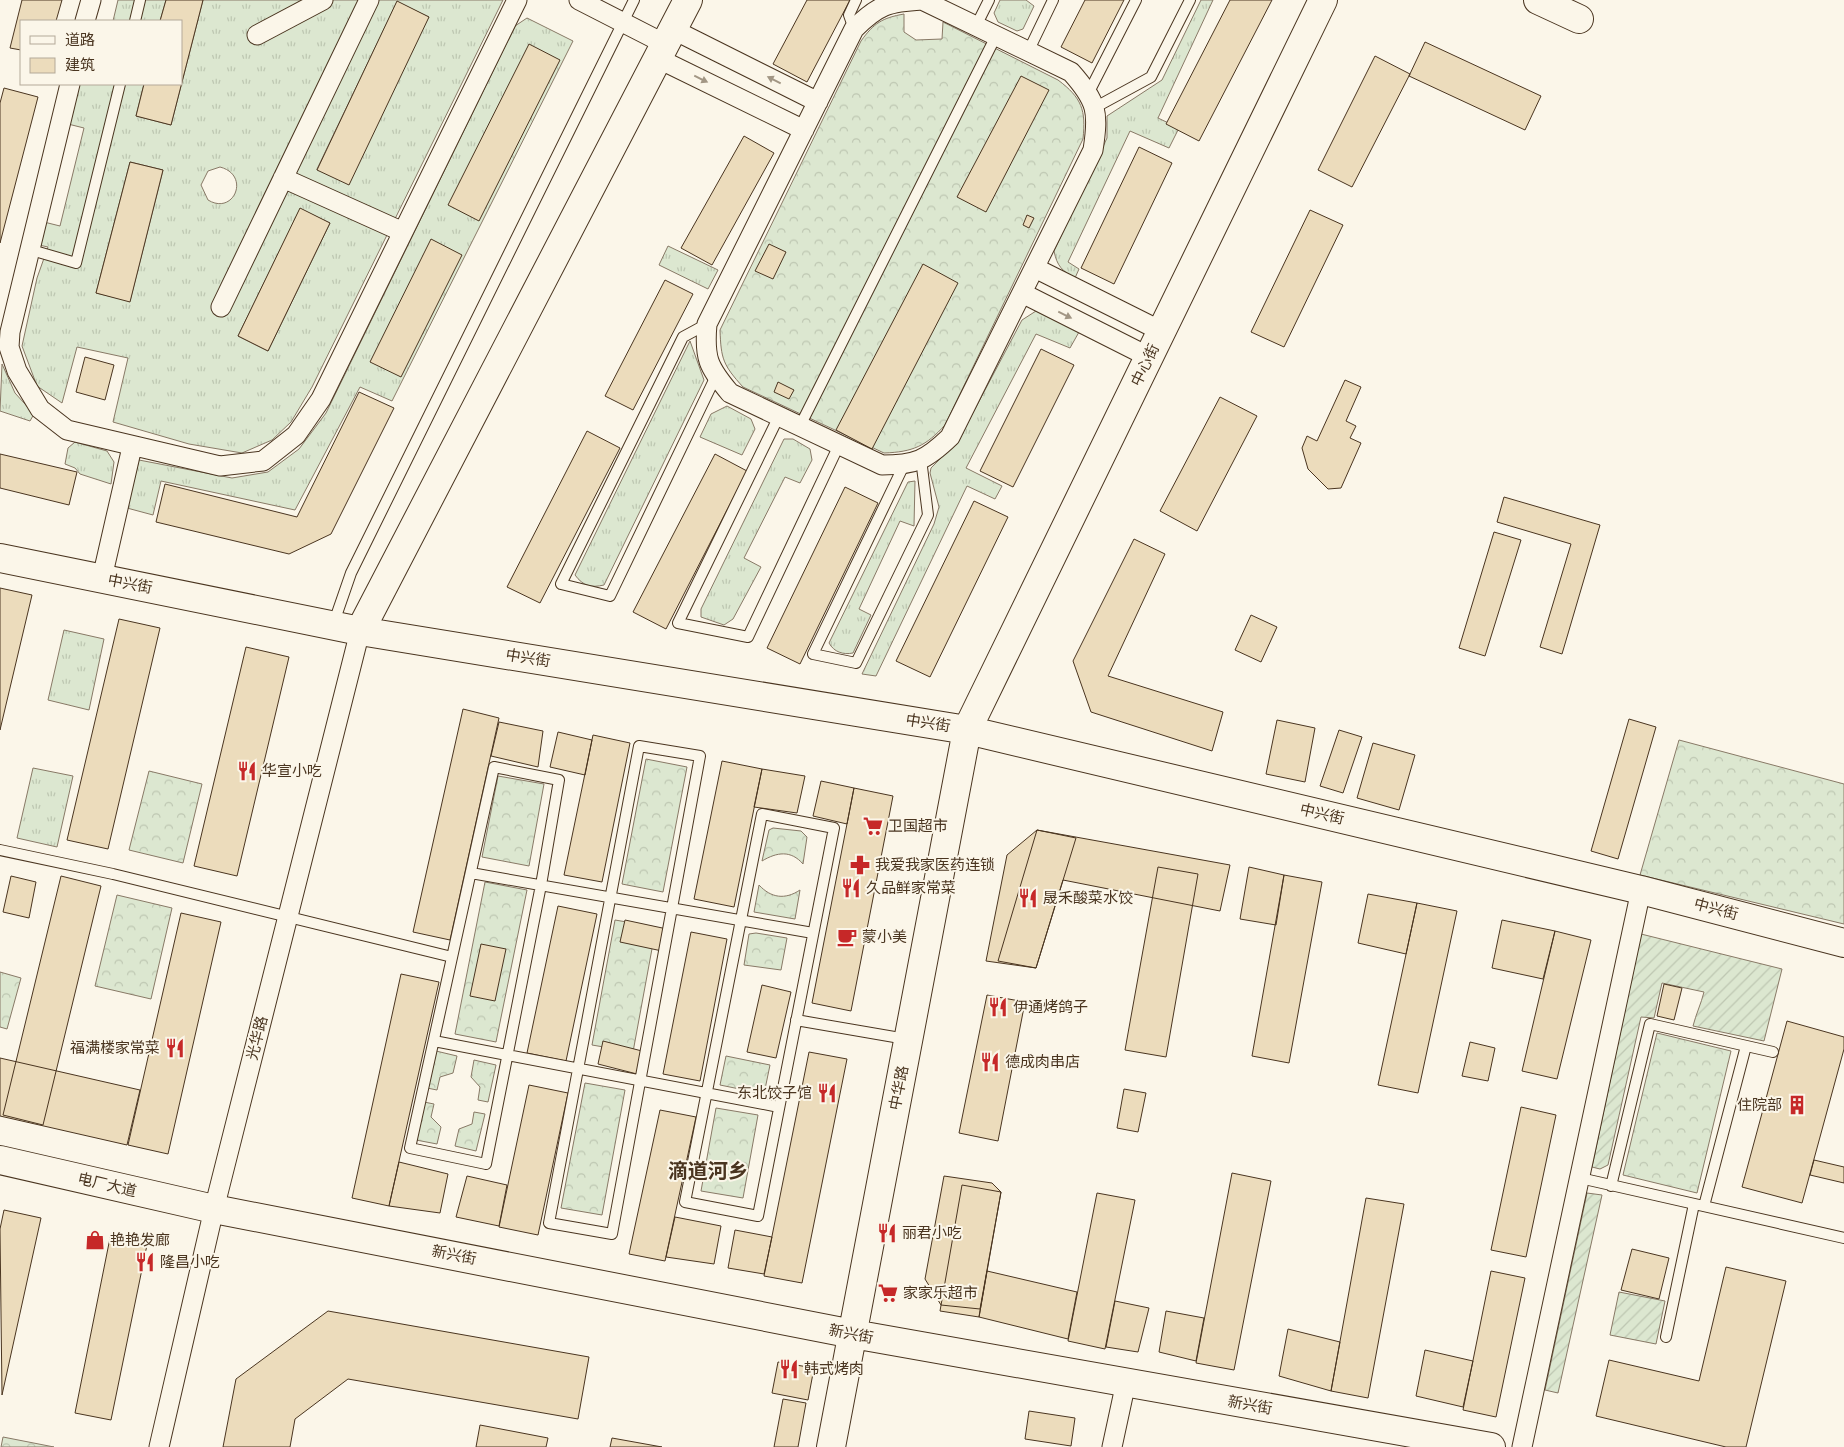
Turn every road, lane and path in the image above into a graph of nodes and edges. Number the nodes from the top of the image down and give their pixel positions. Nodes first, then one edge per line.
1 (90, 0) edge
2 (140, 0) edge
3 (369, 0) edge
4 (517, 0) edge
5 (579, 0) edge
6 (634, 0) edge
7 (688, 0) edge
8 (856, 0) edge
9 (989, 0) edge
10 (1053, 0) edge
11 (1136, 0) edge
12 (1190, 0) edge
13 (1323, 0) edge
14 (1538, 0) edge
15 (317, 1) edge
16 (905, 1) edge
17 (1579, 19) dead end
18 (85, 20) edge
19 (135, 20) edge
20 (623, 22) junction
21 (976, 26) junction
22 (854, 29) junction
23 (257, 36) dead end
24 (996, 36) junction
25 (665, 44) junction
26 (1028, 52) junction
27 (70, 85) edge
28 (120, 85) edge
29 (1092, 100) junction
30 (818, 102) junction
31 (804, 130) junction
32 (283, 178) junction
33 (403, 232) junction
34 (28, 249) junction
35 (1035, 268) junction
36 (1022, 293) junction
37 (221, 307) dead end
38 (707, 324) junction
39 (1161, 331) junction
40 (1149, 357) junction
41 (716, 376) junction
42 (778, 416) junction
43 (800, 426) junction
44 (839, 445) junction
45 (132, 447) junction
46 (912, 462) junction
47 (0, 558) edge
48 (102, 578) junction
49 (333, 625) junction
50 (360, 631) junction
51 (966, 730) junction
52 (0, 850) edge
53 (471, 873) junction
54 (541, 885) junction
55 (1641, 890) junction
56 (610, 897) junction
57 (672, 908) junction
58 (288, 917) junction
59 (741, 920) junction
60 (813, 933) junction
61 (1844, 944) edge
62 (452, 957) junction
63 (796, 1020) junction
64 (908, 1040) junction
65 (434, 1041) junction
66 (1746, 1046) junction
67 (1773, 1052) dead end
68 (508, 1055) junction
69 (578, 1069) junction
70 (640, 1080) junction
71 (707, 1093) junction
72 (779, 1107) junction
73 (0, 1160) edge
74 (1580, 1178) junction
75 (1612, 1186) junction
76 (1699, 1205) junction
77 (214, 1209) junction
78 (1844, 1238) edge
79 (853, 1334) junction
80 (1666, 1337) dead end
81 (1126, 1382) junction
82 (1463, 1445) edge
83 (159, 1447) edge
84 (831, 1447) edge
85 (1112, 1447) edge
86 (1491, 1447) edge
87 (1522, 1447) edge

1 - 18 street
2 - 19 lane
3 - 32 street
4 - 33 street
5 - 20 street
6 - 20 lane
7 - 25 street
8 - 22 lane
9 - 21 lane
10 - 26 lane
11 - 29 lane
12 - 29 lane
13 - 39 street, 中心街
14 - 17 street
15 - 23 street
16 - 21 street
16 - 22 street
20 - 25 street
20 - 49 lane
21 - 24 street
22 - 30 street
24 - 26 street
24 - 43 lane
30 -> 25 street
25 -> 31 street
25 - 50 street
26 - 29 street
27 - 34 street
28 - 34 lane
29 - 35 street
30 - 31 street
31 - 38 street
32 - 33 street
32 - 37 street
33 - 45 street
34 - 45 street
35 - 36 street
35 - 39 street
36 -> 40 street
36 - 46 street
38 - 41 street
38 - 41 lane
39 - 40 street, 中心街
40 - 51 street, 中心街
41 - 42 street
42 - 43 street
42 - 44 lane
43 - 44 street
44 - 46 street
45 - 48 street
46 - 46 lane
47 - 48 street, 中兴街
48 - 49 street, 中兴街
49 - 50 street, 中兴街
50 - 51 street, 中兴街
50 - 58 street, 光华路
51 - 55 street, 中兴街
51 - 64 street, 中华路
52 - 58 lane
53 - 54 lane
53 - 54 lane
53 - 62 lane
54 - 56 lane
54 - 68 lane
55 - 61 street, 中兴街
55 - 74 street
56 - 57 lane
56 - 57 lane
56 - 69 lane
57 - 59 lane
57 - 70 lane
58 - 62 lane
58 - 77 street, 光华路
59 - 60 lane
59 - 60 lane
59 - 71 lane
60 - 63 lane
62 - 65 lane
63 - 64 lane
63 - 72 lane
64 - 79 street, 中华路
65 - 68 lane
65 - 68 lane
66 - 67 lane
66 - 75 lane
66 - 76 lane
68 - 69 lane
69 - 70 lane
69 - 70 lane
70 - 71 lane
71 - 72 lane
71 - 72 lane
73 - 77 street, 电厂大道
74 - 75 lane
74 - 87 street
75 - 76 lane
76 - 78 lane
76 - 80 lane
77 - 79 street, 新兴街
77 - 83 street, 光华路
79 - 81 street, 新兴街
79 - 84 street, 中华路
81 - 82 street, 新兴街
81 - 85 street
82 - 86 street, 新兴街

